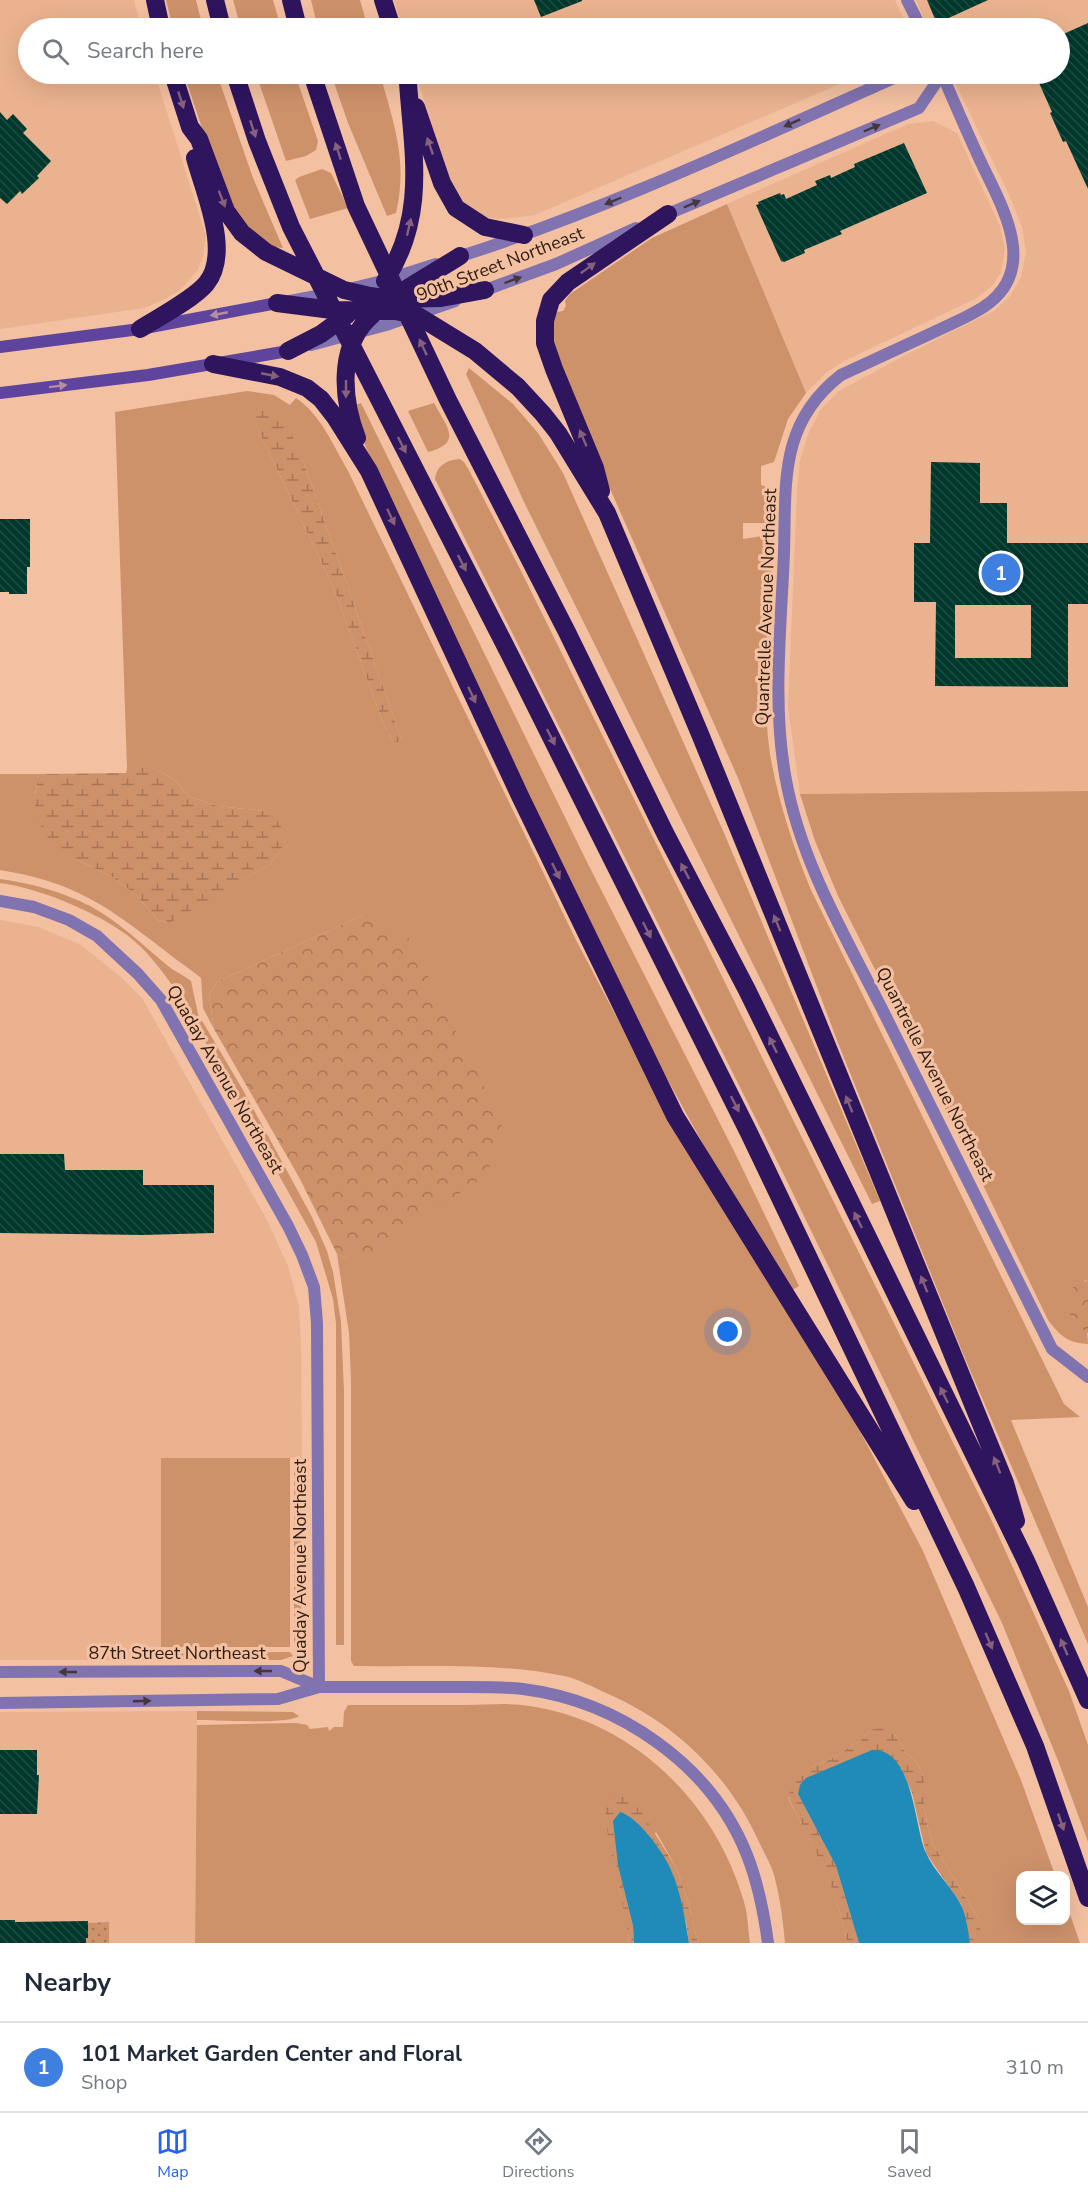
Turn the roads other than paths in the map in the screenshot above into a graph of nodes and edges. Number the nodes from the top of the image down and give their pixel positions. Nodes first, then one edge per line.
1 (155, 0) edge
2 (215, 0) edge
3 (291, 0) edge
4 (383, 0) edge
5 (907, 0) edge
6 (159, 18) edge
7 (220, 18) edge
8 (296, 18) edge
9 (389, 18) edge
10 (916, 18) edge
11 (176, 84) edge
12 (238, 84) edge
13 (315, 84) edge
14 (407, 84) edge
15 (408, 84) edge
16 (880, 84) edge
17 (935, 84) edge
18 (946, 84) edge
19 (190, 127) junction
20 (668, 214) junction
21 (524, 235) junction
22 (460, 256) junction
23 (386, 280) junction
24 (345, 290) junction
25 (485, 290) junction
26 (380, 302) junction
27 (277, 303) junction
28 (355, 309) junction
29 (417, 316) junction
30 (140, 329) junction
31 (358, 333) junction
32 (0, 347) edge
33 (288, 351) junction
34 (213, 364) junction
35 (0, 393) edge
36 (369, 471) junction
37 (607, 513) junction
38 (0, 901) edge
39 (1088, 1377) edge
40 (1026, 1561) junction
41 (966, 1587) junction
42 (0, 1672) edge
43 (318, 1687) junction
44 (1088, 1700) edge
45 (0, 1703) edge
46 (1088, 1898) edge
47 (768, 1943) edge

1 - 6 highway
2 - 7 highway
3 - 8 highway
4 - 9 highway
5 - 10 street
11 -> 19 highway
12 -> 41 highway
40 -> 13 highway
23 -> 14 highway
21 -> 15 highway
16 -> 21 street, 90th Street Northeast
20 -> 17 street, 90th Street Northeast
18 - 39 street, Quantrelle Avenue Northeast
19 -> 24 highway
19 - 30 highway
25 -> 20 street, 90th Street Northeast
37 -> 20 highway
21 - 22 street, 90th Street Northeast
22 - 23 street, 90th Street Northeast
22 - 26 highway
23 - 24 street, 90th Street Northeast
23 - 26 highway
24 - 26 highway
24 - 27 street, 90th Street Northeast
25 - 26 highway
25 - 29 street, 90th Street Northeast
26 - 28 highway
26 - 29 highway
26 - 31 highway
27 - 28 highway
27 -> 30 main road, 90th Street Northeast
28 - 33 highway
29 - 31 street, 90th Street Northeast
29 - 37 highway
30 - 32 main road, 90th Street Northeast
31 - 33 street, 90th Street Northeast
31 -> 36 highway
33 - 34 main road, 90th Street Northeast
35 -> 34 main road, 90th Street Northeast
34 -> 36 highway
36 -> 41 highway
40 -> 37 highway
38 - 43 street, Quaday Avenue Northeast
44 -> 40 highway
41 -> 46 highway
43 -> 42 street, 87th Street Northeast
45 -> 43 street
43 - 47 street, Quaday Avenue Northeast

